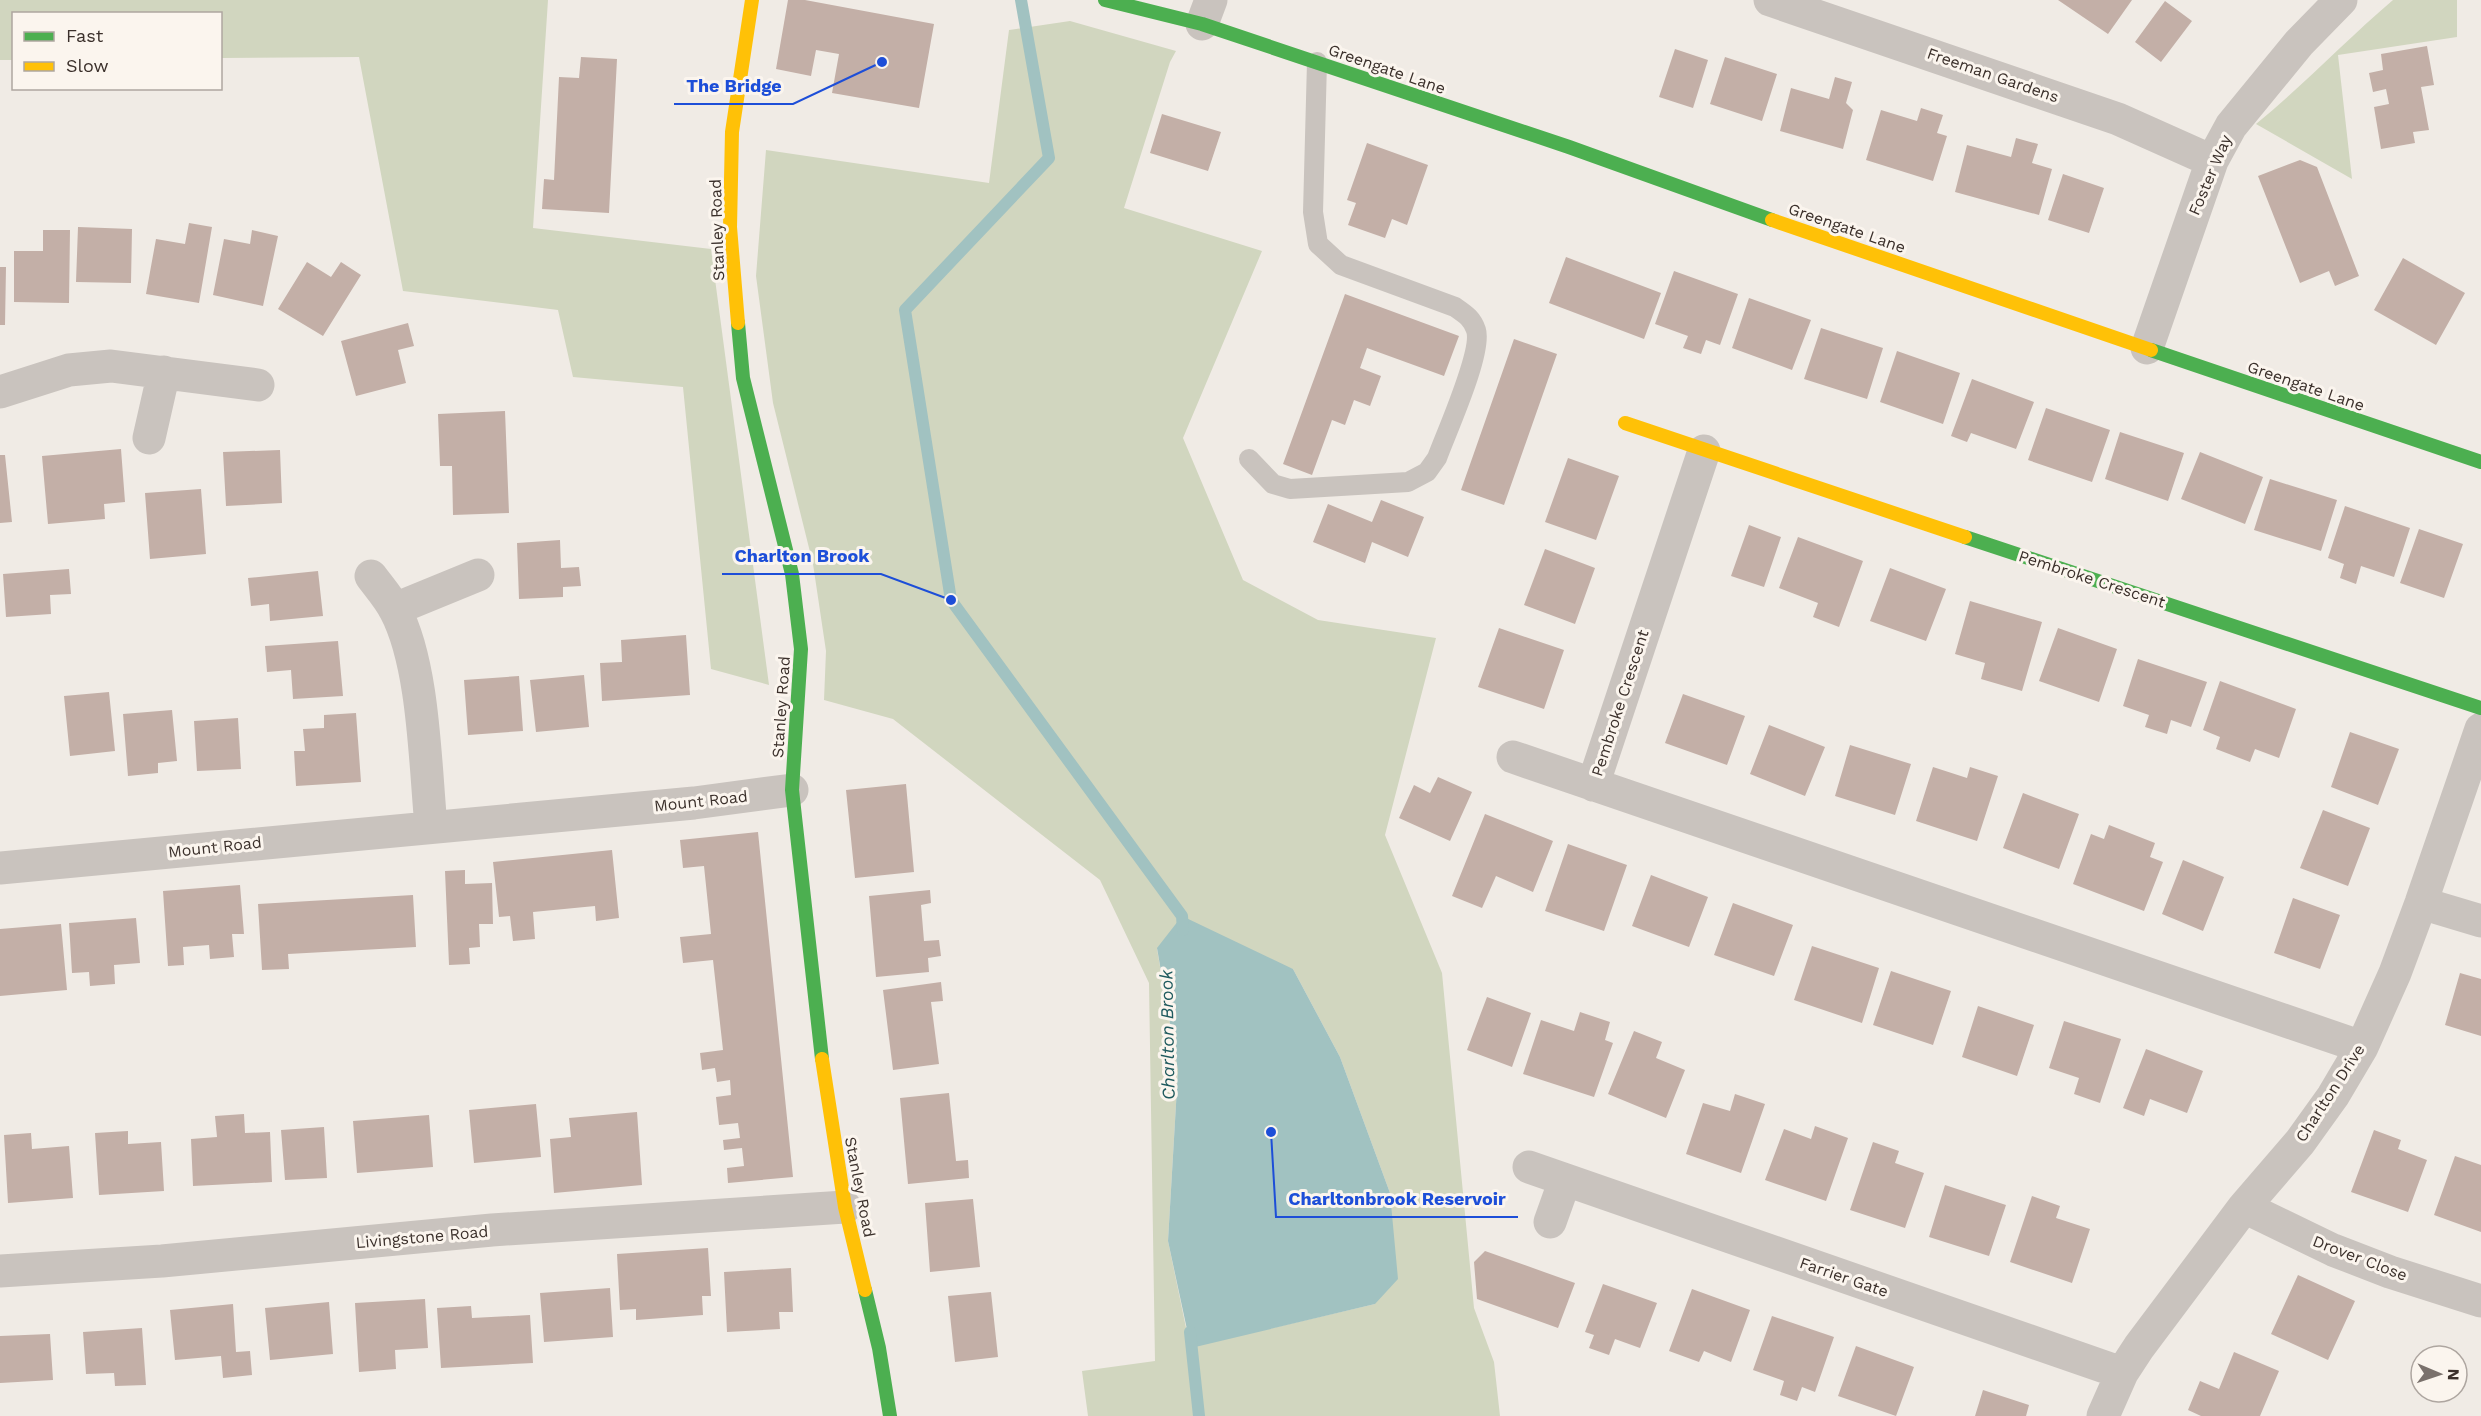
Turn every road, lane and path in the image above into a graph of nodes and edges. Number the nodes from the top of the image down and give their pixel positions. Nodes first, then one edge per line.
1 (752, 0) edge
2 (1105, 0) edge
3 (1770, 0) edge
4 (2341, 0) edge
5 (1206, 12) edge
6 (1317, 62) junction
7 (2212, 161) junction
8 (2147, 348) junction
9 (164, 372) junction
10 (258, 385) dead end
11 (0, 392) edge
12 (1625, 423) dead end
13 (149, 438) dead end
14 (1704, 451) junction
15 (1249, 459) dead end
16 (2481, 462) edge
17 (478, 574) dead end
18 (371, 576) dead end
19 (395, 609) junction
20 (2481, 708) edge
21 (2481, 729) edge
22 (1514, 757) dead end
23 (1593, 785) junction
24 (792, 790) junction
25 (431, 826) junction
26 (0, 868) edge
27 (2421, 903) junction
28 (2481, 921) edge
29 (2362, 1047) junction
30 (1529, 1167) dead end
31 (1565, 1180) junction
32 (2244, 1207) junction
33 (845, 1208) junction
34 (1550, 1222) dead end
35 (0, 1271) edge
36 (2481, 1301) edge
37 (2122, 1373) junction
38 (890, 1416) edge
39 (2103, 1416) edge

1 - 24 street, Stanley Road
2 - 5 street, Greengate Lane
3 - 7 street, Freeman Gardens
4 - 7 street, Foster Way
5 - 6 street, Greengate Lane
6 - 8 street, Greengate Lane
6 - 15 lane
7 - 8 street, Foster Way
8 - 16 street, Greengate Lane
9 - 10 street
9 - 11 street
9 - 13 street
12 - 14 street, Pembroke Crescent
14 - 20 street, Pembroke Crescent
14 - 23 street, Pembroke Crescent
17 - 19 street
18 - 19 street
19 - 25 street
21 - 27 street, Charlton Drive
22 - 23 street, Pembroke Crescent
23 - 29 street, Pembroke Crescent
24 - 25 street, Mount Road
24 - 33 street, Stanley Road
25 - 26 street, Mount Road
27 - 28 street
27 - 29 street, Charlton Drive
29 - 32 street, Charlton Drive
30 - 31 street, Farrier Gate
31 - 34 street
31 - 37 street, Farrier Gate
32 - 36 street, Drover Close
32 - 37 street, Charlton Drive
33 - 35 street, Livingstone Road
33 - 38 street, Stanley Road
37 - 39 street, Charlton Drive

